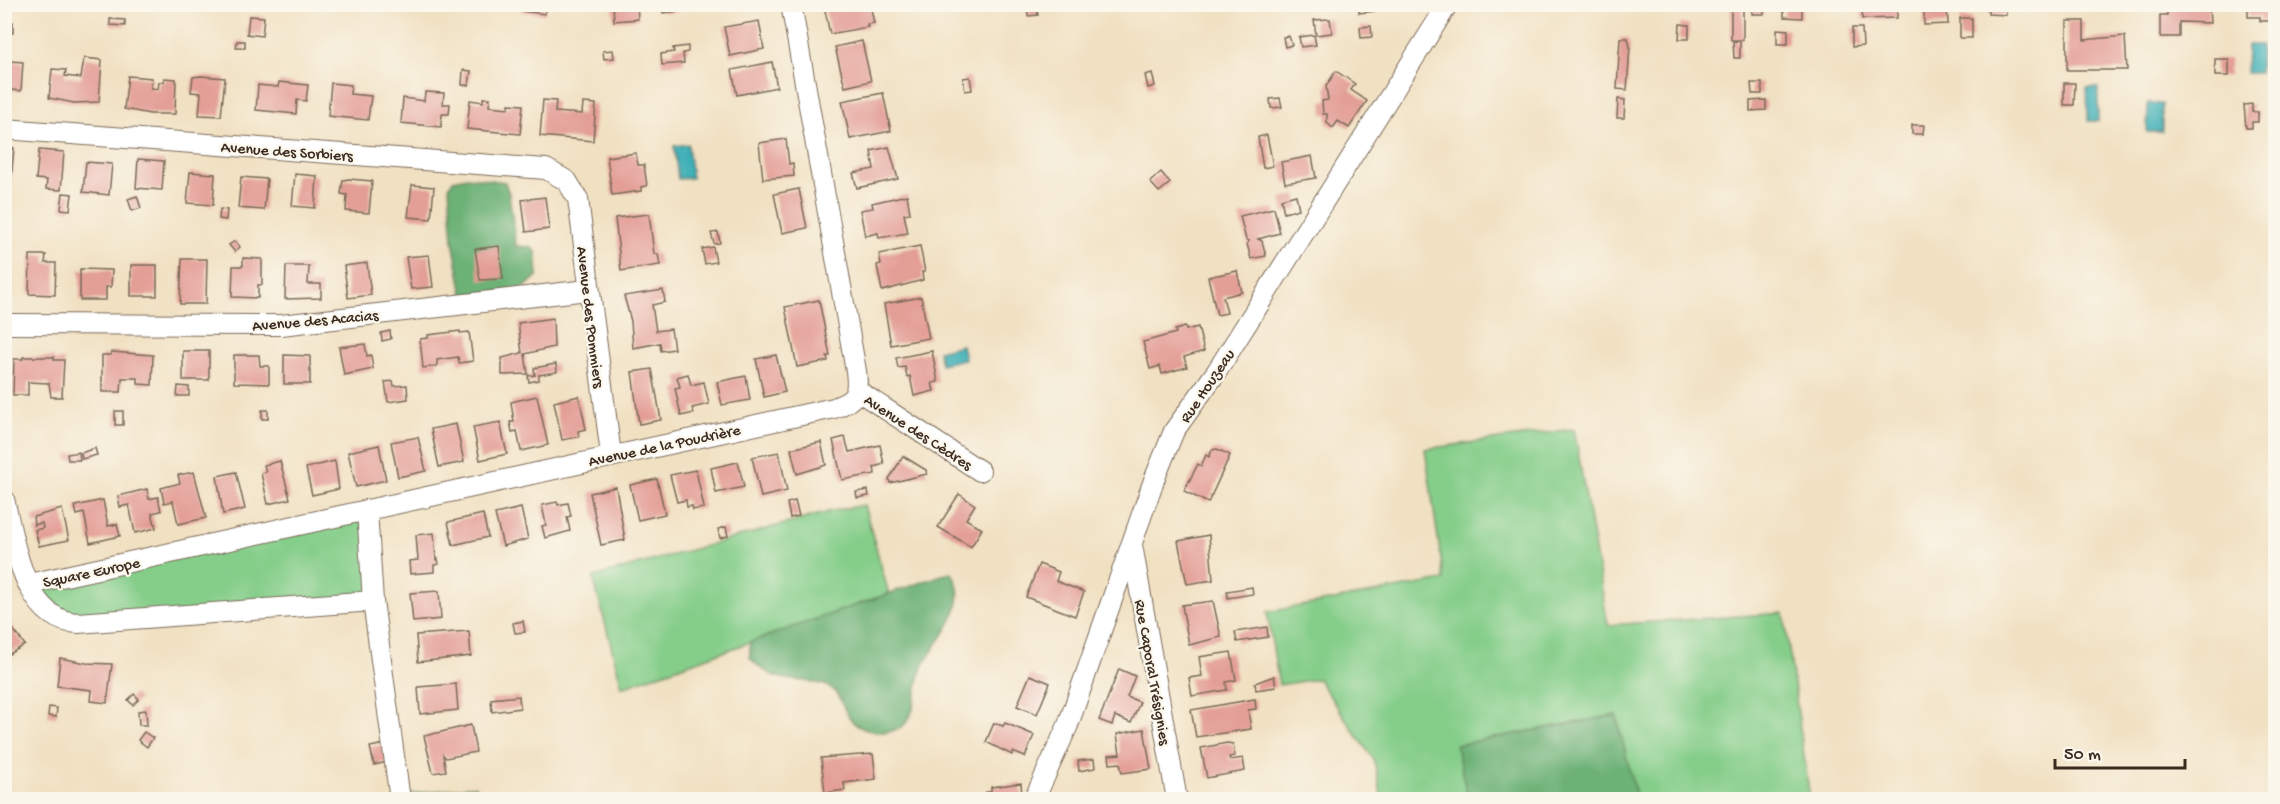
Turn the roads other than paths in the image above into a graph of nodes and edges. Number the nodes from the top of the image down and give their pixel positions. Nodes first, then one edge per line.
1 (790, 4) edge
2 (1448, 4) edge
3 (4, 129) edge
4 (567, 181) joint
5 (588, 290) junction
6 (4, 324) edge
7 (858, 391) junction
8 (611, 455) junction
9 (980, 471) dead end
10 (4, 499) edge
11 (367, 510) junction
12 (1132, 545) junction
13 (29, 584) junction
14 (373, 601) junction
15 (400, 800) edge
16 (1034, 800) edge
17 (1177, 800) edge

1 - 7 street
2 - 12 street, Rue Houzeau
3 - 4 street, Avenue des Sorbiers
4 - 5 street, Avenue des Pommiers
5 - 6 street, Avenue des Acacias
5 - 8 street, Avenue des Pommiers
7 - 8 street, Avenue de la Poudrière
7 - 9 street, Avenue des Cèdres
8 - 11 street, Avenue de la Poudrière
10 - 13 street
11 - 13 street, Square Europe
11 - 14 street
12 - 16 street, Rue Houzeau
12 - 17 street, Rue Caporal Trésignies
13 - 14 street, Square Europe
14 - 15 street

